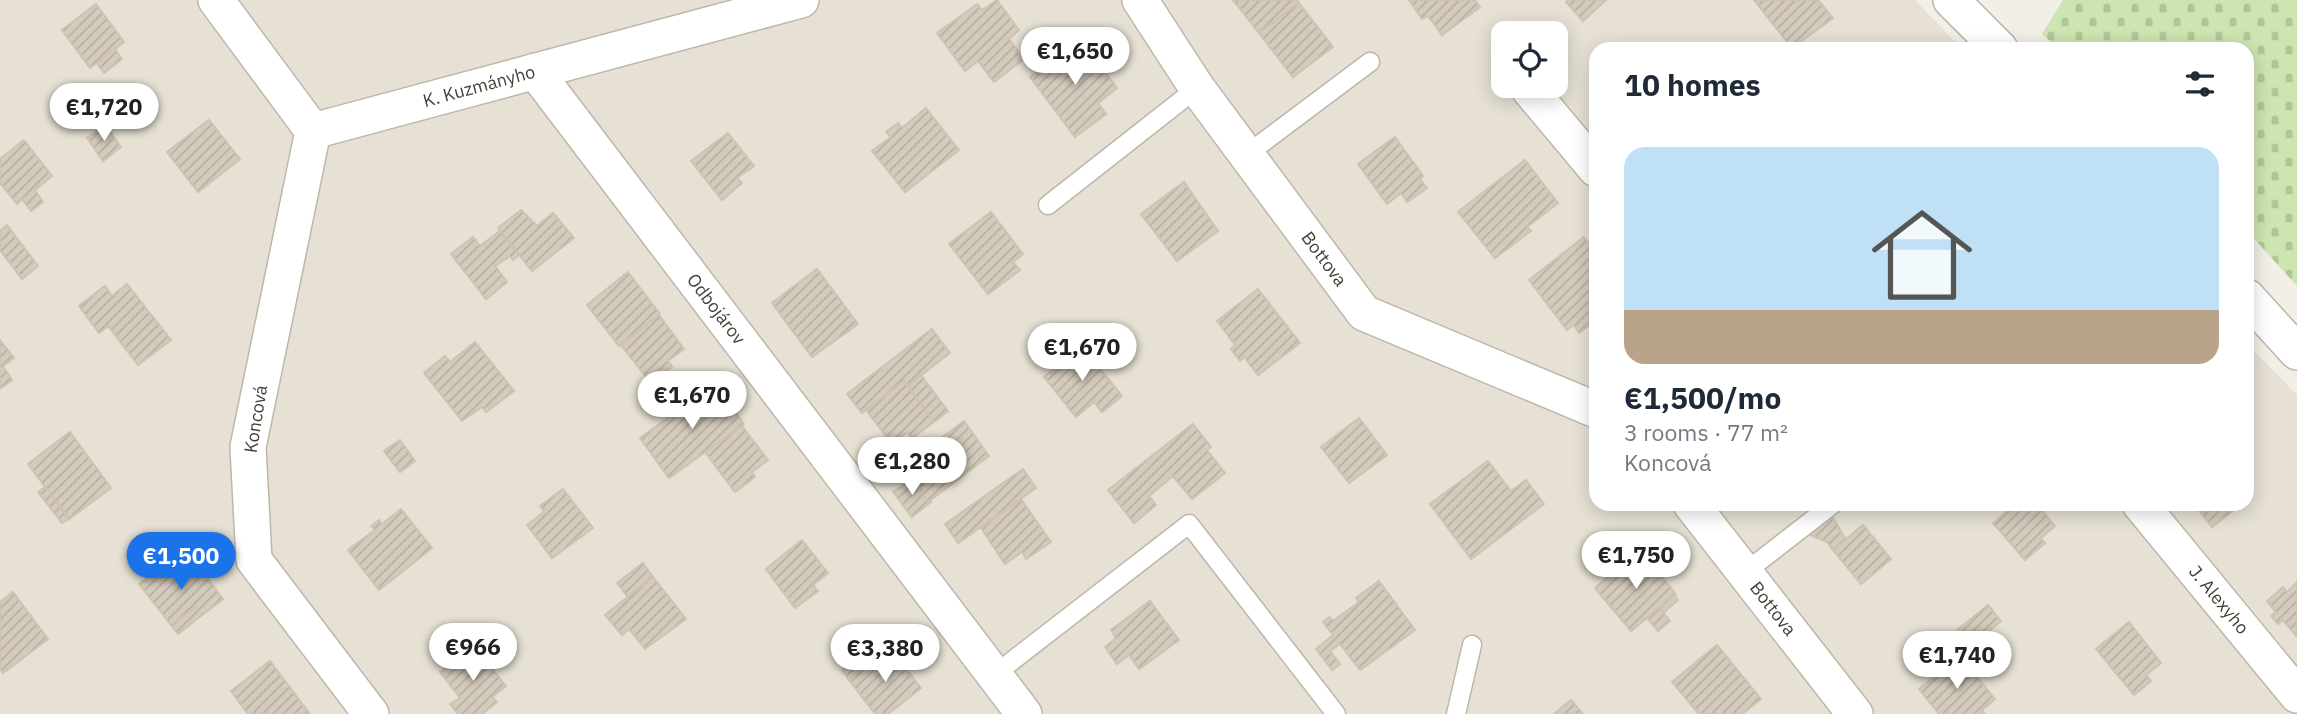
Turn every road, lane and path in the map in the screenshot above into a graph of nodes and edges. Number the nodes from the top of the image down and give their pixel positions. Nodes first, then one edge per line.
1 (216, 0) edge
2 (801, 0) edge
3 (1140, 0) edge
4 (1960, 4) edge
5 (701, 12) edge
6 (1994, 42) edge
7 (1370, 62) dead end
8 (535, 71) junction
9 (1197, 88) junction
10 (1537, 98) edge
11 (313, 131) junction
12 (1246, 155) junction
13 (1589, 161) edge
14 (1048, 205) dead end
15 (2254, 305) edge
16 (2297, 352) edge
17 (1589, 407) edge
18 (1696, 511) edge
19 (1824, 511) edge
20 (2146, 511) edge
21 (1744, 573) junction
22 (1472, 645) dead end
23 (994, 674) junction
24 (2297, 695) edge
25 (371, 714) edge
26 (1024, 714) edge
27 (1336, 714) edge
28 (1456, 714) edge
29 (1855, 714) edge

1 - 11 street
2 - 5 street, K. Kuzmányho
3 - 9 street, Bottova
4 - 6 street
5 - 8 street, K. Kuzmányho
7 - 12 lane
8 - 11 street, K. Kuzmányho
8 - 23 street, Odbojárov
9 - 12 street, Bottova
9 - 14 lane
10 - 13 street
11 - 25 street, Koncová
12 - 17 street, Bottova
15 - 16 street
18 - 21 street, Bottova
19 - 21 lane
20 - 24 street, J. Alexyho
21 - 29 street, Bottova
22 - 28 lane
23 - 26 street, Odbojárov
23 - 27 lane

